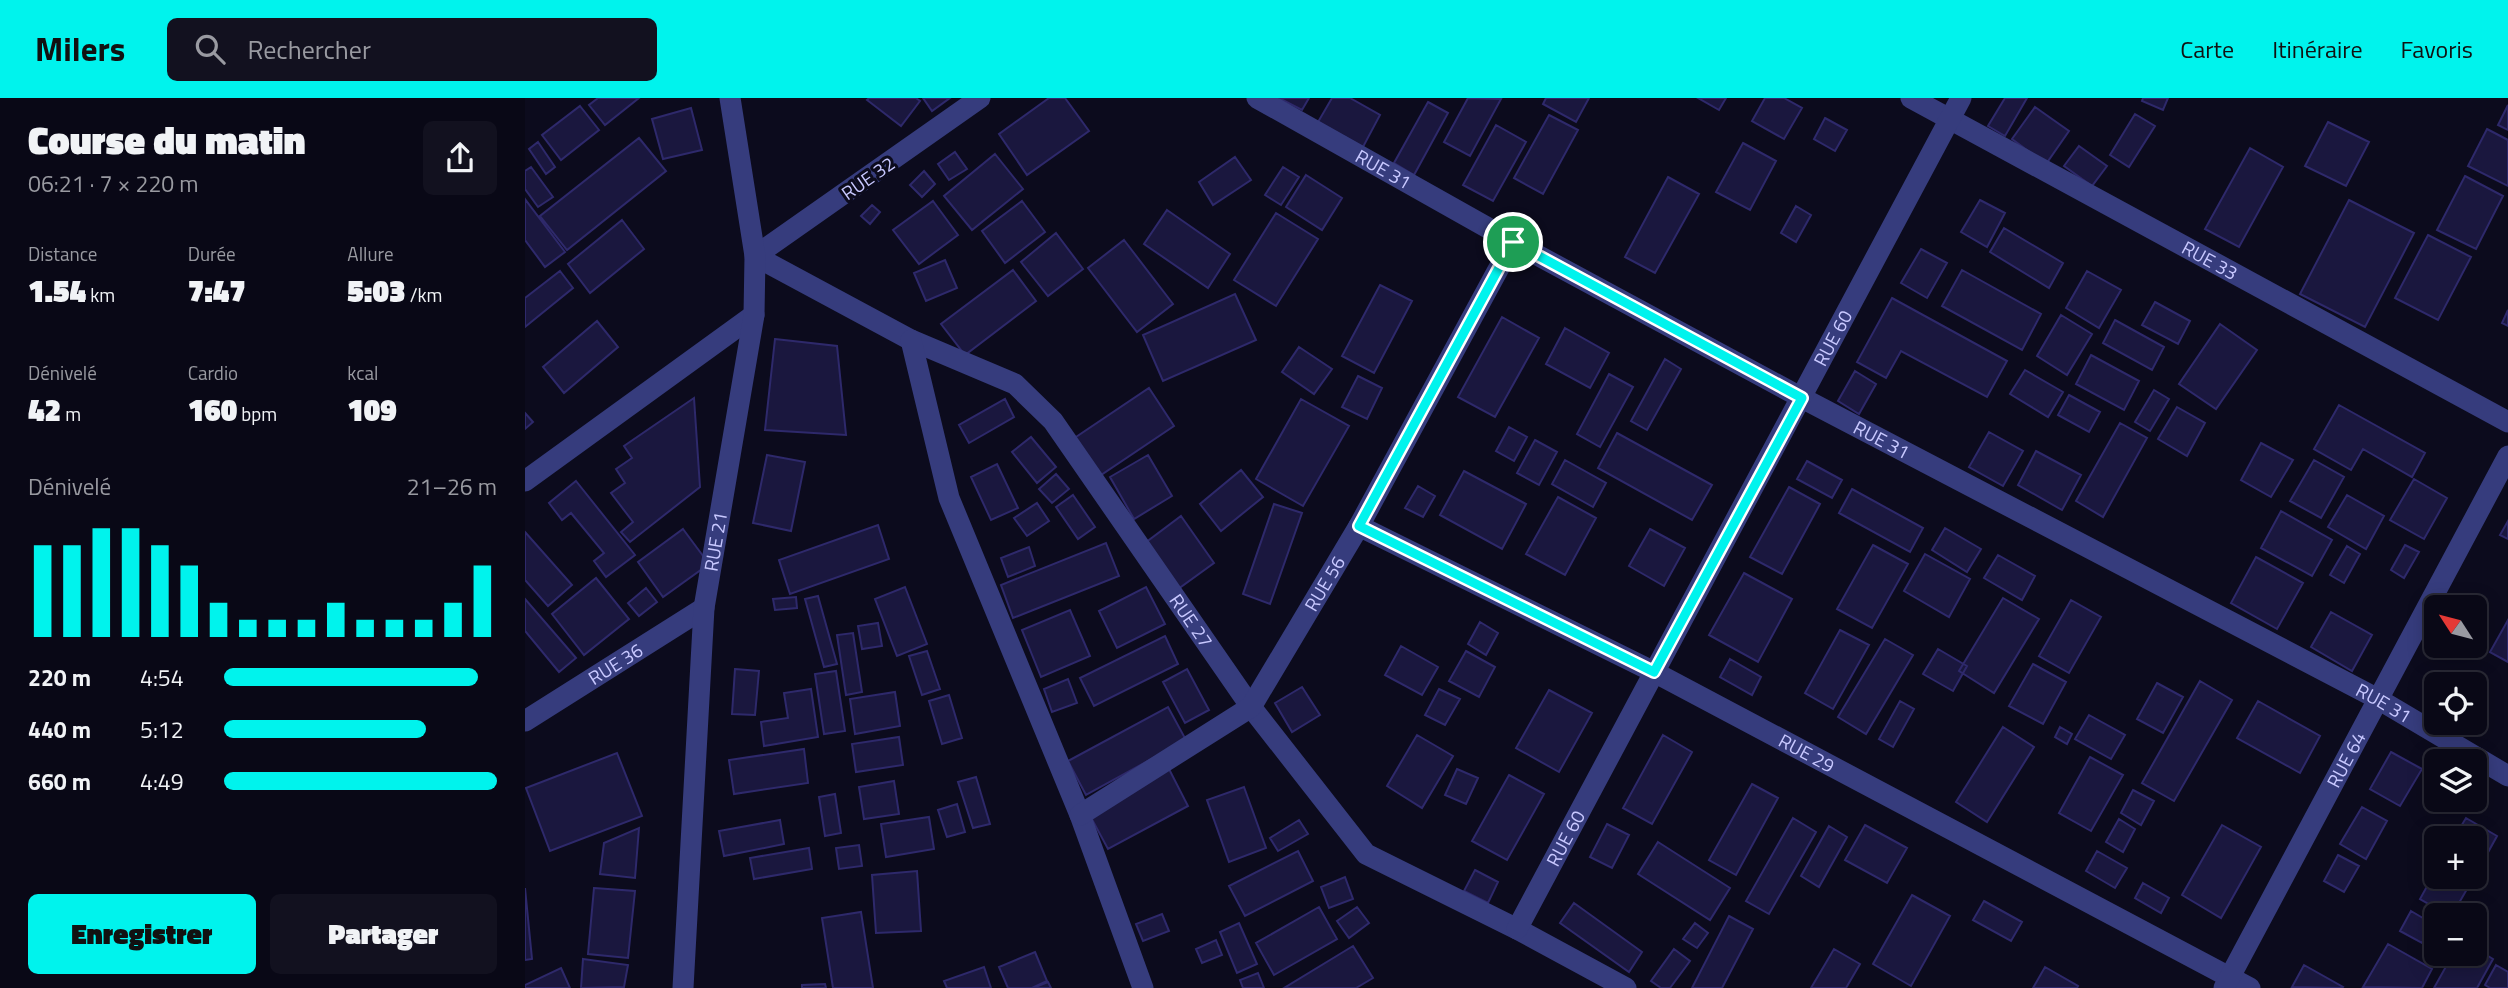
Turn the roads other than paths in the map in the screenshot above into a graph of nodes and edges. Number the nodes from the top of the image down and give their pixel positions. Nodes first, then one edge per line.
1 (730, 98) edge
2 (980, 98) edge
3 (1257, 98) edge
4 (1911, 98) edge
5 (1961, 98) edge
6 (1950, 118) junction
7 (1513, 242) junction
8 (755, 256) junction
9 (754, 316) junction
10 (911, 340) junction
11 (1802, 398) junction
12 (2508, 422) edge
13 (2508, 456) edge
14 (525, 481) edge
15 (1359, 526) junction
16 (704, 607) junction
17 (1654, 672) junction
18 (2378, 699) junction
19 (1251, 707) junction
20 (525, 721) edge
21 (2508, 776) edge
22 (1080, 815) junction
23 (1517, 929) junction
24 (2227, 983) edge
25 (683, 988) edge
26 (1143, 988) edge
27 (1626, 988) edge
28 (2250, 988) edge

1 - 8 street, RUE 21
2 - 8 street, RUE 32
3 - 7 street, RUE 31
4 - 6 street, RUE 33
5 - 6 street, RUE 60
6 - 11 street, RUE 60
6 - 12 street, RUE 33
7 - 11 street, RUE 31
7 - 15 street, RUE 56
8 - 9 street, RUE 21
8 - 10 street, RUE 27
9 - 14 street
9 - 16 street, RUE 21
10 - 19 street, RUE 27
10 - 22 street
11 - 17 street, RUE 60
11 - 18 street, RUE 31
13 - 18 street, RUE 64
15 - 17 street, RUE 29
15 - 19 street, RUE 56
16 - 20 street, RUE 36
16 - 25 street, RUE 21
17 - 23 street, RUE 60
17 - 24 street, RUE 29
18 - 21 street, RUE 31
18 - 24 street, RUE 64
19 - 22 street, RUE 56
19 - 23 street, RUE 27
22 - 26 street
23 - 27 street, RUE 27
24 - 28 street, RUE 29

